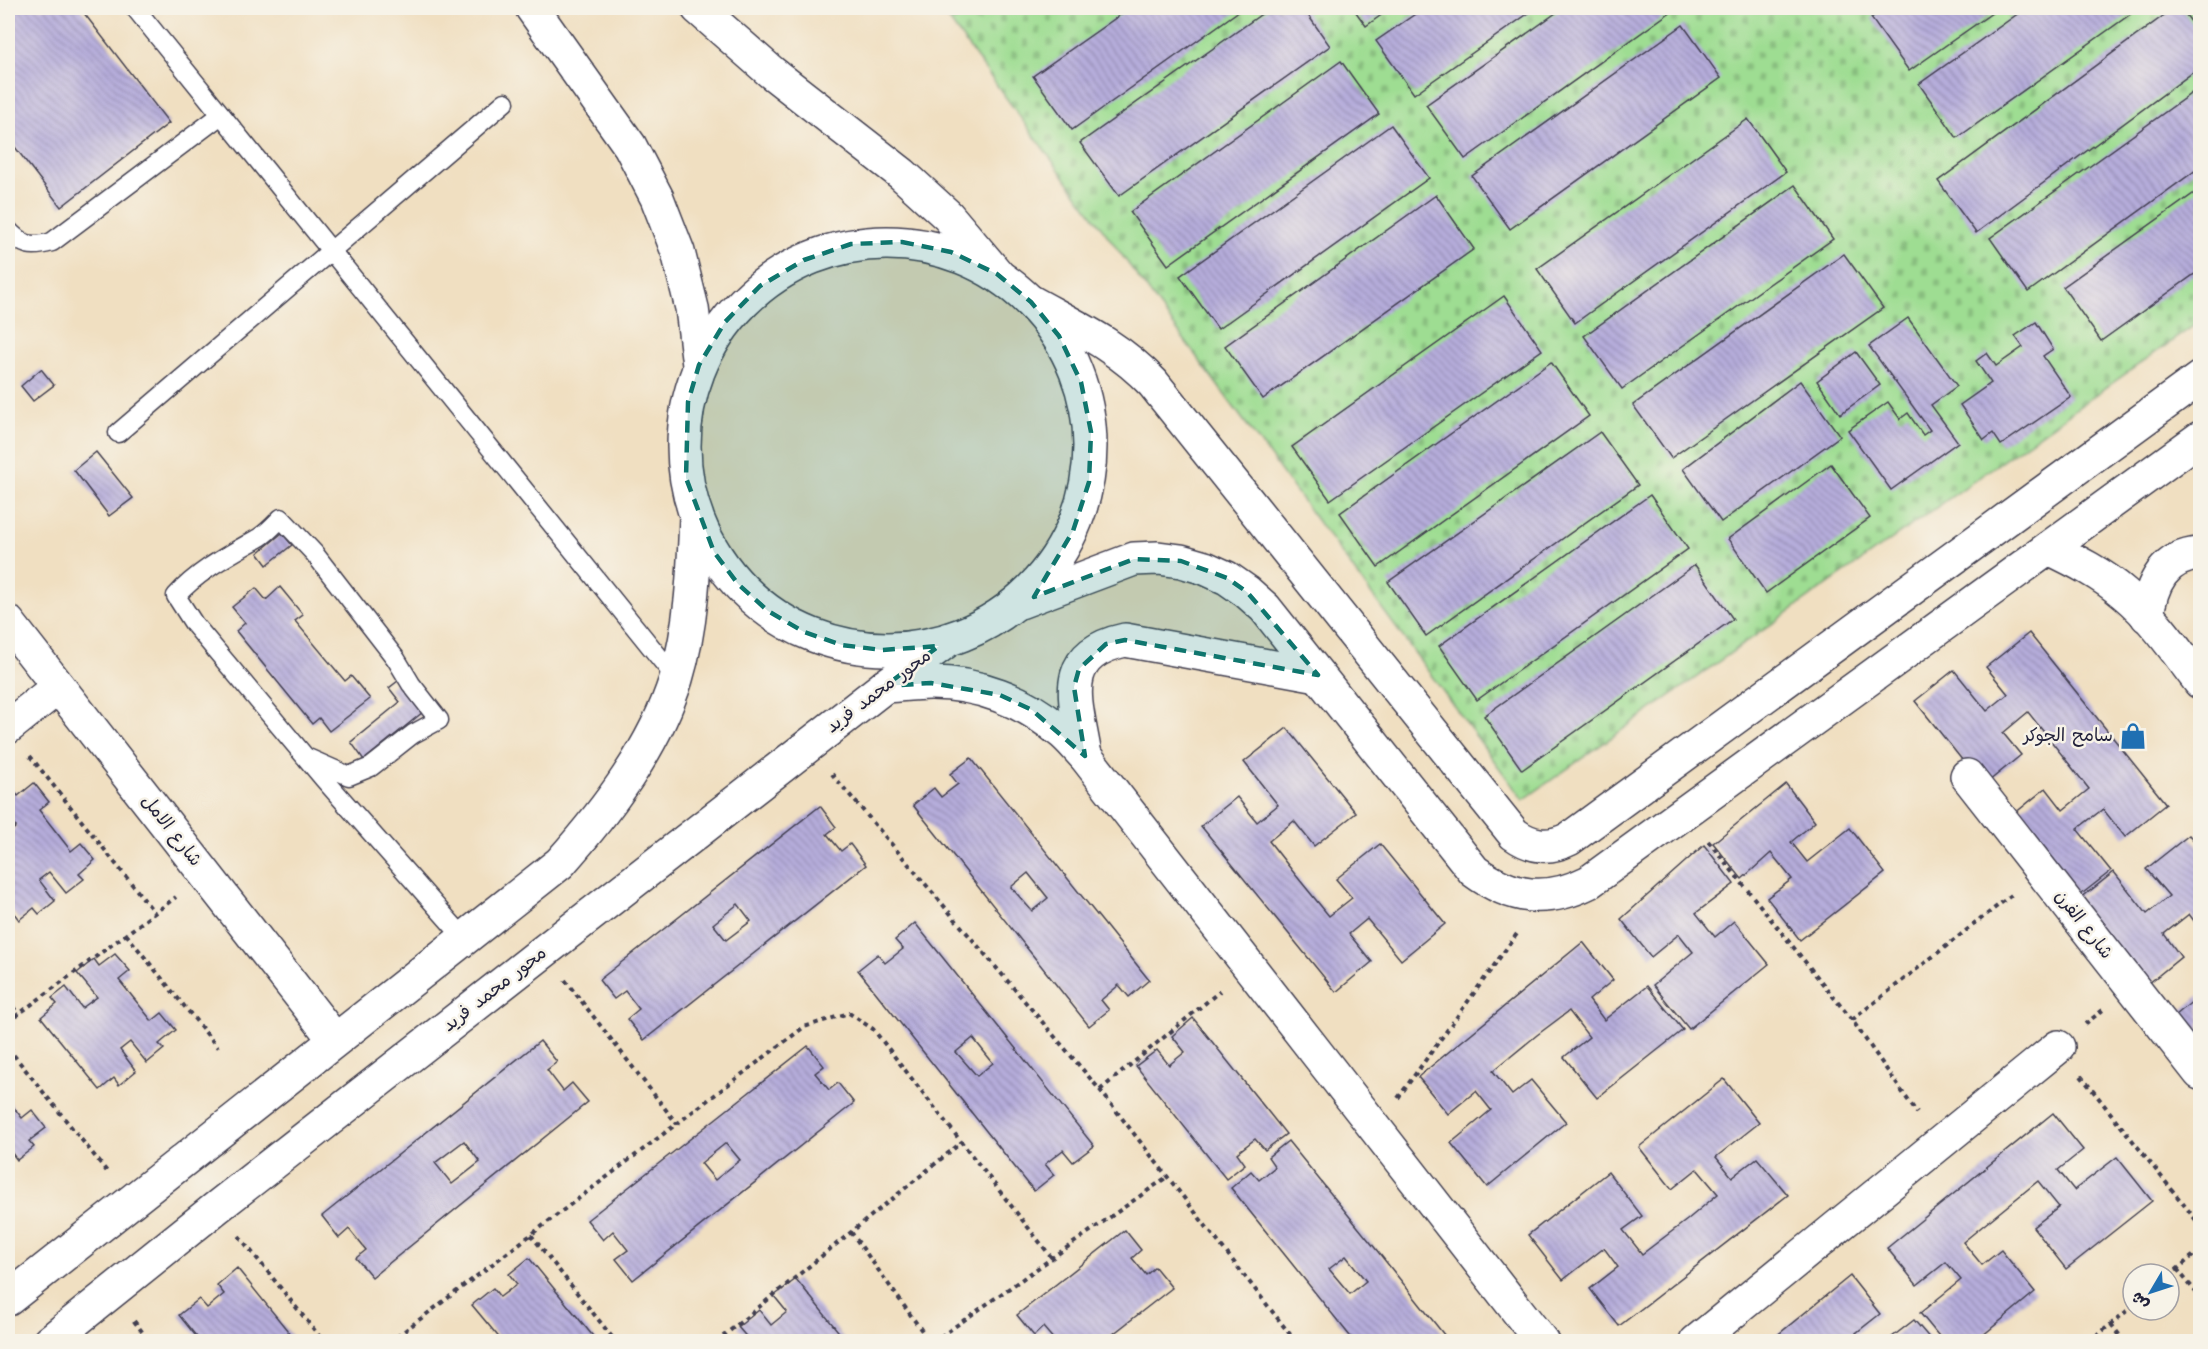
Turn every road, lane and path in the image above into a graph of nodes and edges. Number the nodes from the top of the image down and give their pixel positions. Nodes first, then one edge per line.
1 (135, 8) edge
2 (532, 8) edge
3 (698, 8) edge
4 (505, 102) dead end
5 (221, 115) junction
6 (8, 230) edge
7 (331, 251) junction
8 (997, 274) junction
9 (1031, 302) junction
10 (699, 365) junction
11 (2200, 378) edge
12 (118, 434) dead end
13 (2200, 438) edge
14 (696, 516) junction
15 (2049, 548) junction
16 (2200, 554) edge
17 (1020, 602) junction
18 (2147, 616) junction
19 (8, 622) edge
20 (944, 643) junction
21 (1318, 675) junction
22 (676, 678) junction
23 (2200, 682) edge
24 (885, 686) junction
25 (58, 687) junction
26 (8, 727) edge
27 (808, 746) junction
28 (30, 756) dead end
29 (1085, 756) junction
30 (308, 758) junction
31 (1966, 776) dead end
32 (1686, 812) junction
33 (2041, 872) junction
34 (206, 875) junction
35 (1544, 896) junction
36 (154, 912) junction
37 (126, 934) junction
38 (464, 938) junction
39 (543, 952) junction
40 (1248, 968) junction
41 (2132, 986) junction
42 (8, 999) edge
43 (18, 1014) junction
44 (1852, 1020) junction
45 (8, 1022) edge
46 (335, 1040) junction
47 (2058, 1047) junction
48 (8, 1048) edge
49 (218, 1048) dead end
50 (2200, 1073) edge
51 (1100, 1090) junction
52 (677, 1124) junction
53 (1376, 1128) junction
54 (962, 1142) junction
55 (1938, 1144) junction
56 (1167, 1178) junction
57 (131, 1201) junction
58 (216, 1208) junction
59 (2200, 1226) edge
60 (851, 1232) junction
61 (531, 1234) junction
62 (2200, 1250) edge
63 (1052, 1258) junction
64 (2181, 1266) edge
65 (2181, 1274) edge
66 (2200, 1297) edge
67 (8, 1299) edge
68 (2121, 1316) edge
69 (2111, 1324) junction
70 (49, 1341) edge
71 (324, 1341) edge
72 (390, 1341) edge
73 (616, 1341) edge
74 (716, 1341) edge
75 (931, 1341) edge
76 (1296, 1341) edge
77 (1542, 1341) edge
78 (1696, 1341) edge
79 (2089, 1341) edge
80 (2125, 1341) edge

1 - 5 lane
2 - 10 street
3 - 8 street
4 - 7 lane
5 - 6 lane
5 - 7 lane
7 - 12 lane
7 - 22 lane
8 - 9 street
8 - 10 street
9 - 11 street
9 - 17 street
10 - 14 street
13 - 15 street
14 - 20 street
14 - 22 street
15 - 18 street
15 - 32 street
16 - 18 street
17 - 20 street
17 - 21 street
18 - 23 street
19 - 25 street, شارع الامل
20 - 24 street, محور محمد فريد
21 - 29 street
21 - 35 street
22 - 38 street
24 - 27 street, محور محمد فريد
24 - 29 street
25 - 26 street
25 - 34 street, شارع الامل
27 - 39 street, محور محمد فريد
27 - 51 path
28 - 36 path
29 - 40 street
30 - 30 lane
30 - 38 lane
31 - 33 street, شارع الفرن
32 - 35 street
32 - 44 path
33 - 41 street, شارع الفرن
33 - 44 path
34 - 36 path
34 - 46 street, شارع الامل
35 - 53 path
36 - 37 path
37 - 43 path
37 - 49 path
38 - 46 street
39 - 52 path
39 - 58 street, محور محمد فريد
40 - 51 path
40 - 53 street
41 - 47 path
41 - 50 street, شارع الفرن
42 - 43 path
43 - 45 path
44 - 55 path
46 - 57 street
47 - 55 street
47 - 59 path
48 - 57 path
51 - 56 path
52 - 54 path
52 - 61 path
53 - 77 street
54 - 60 path
54 - 63 path
55 - 78 street
56 - 63 path
56 - 76 path
57 - 67 street
58 - 70 street, محور محمد فريد
58 - 71 path
60 - 74 path
60 - 75 path
61 - 72 path
61 - 73 path
62 - 64 path
63 - 75 path
65 - 66 path
68 - 69 path
69 - 79 path
69 - 80 path

